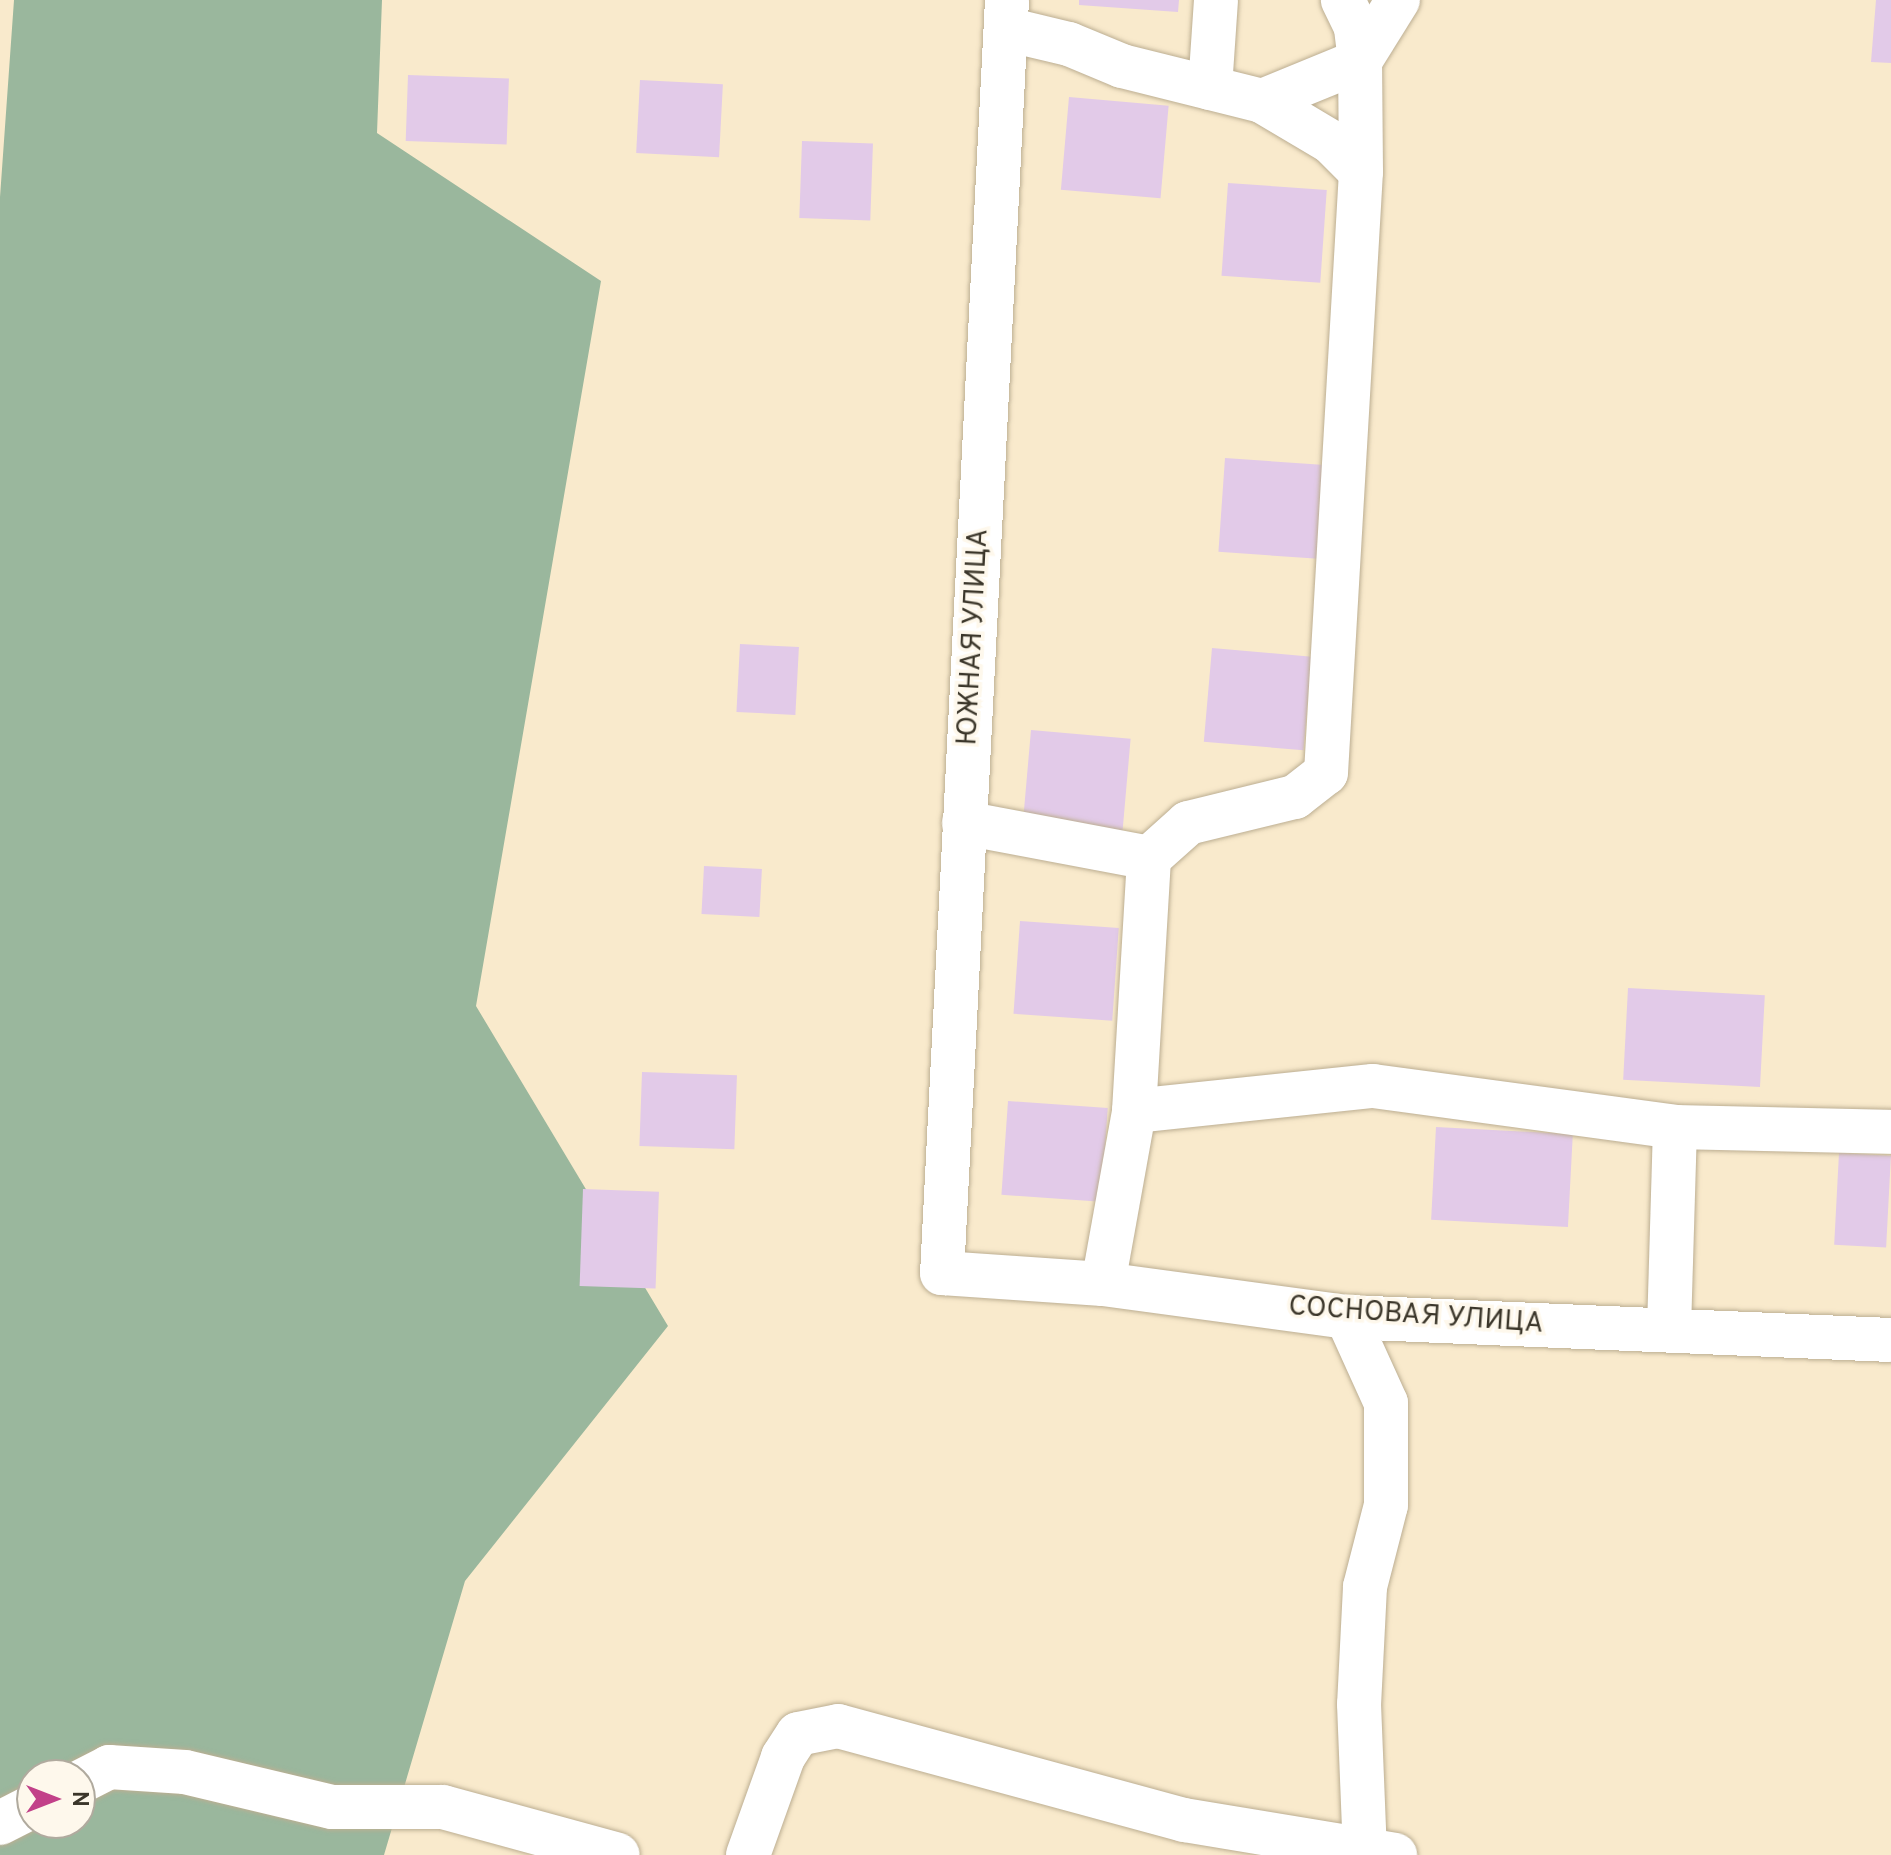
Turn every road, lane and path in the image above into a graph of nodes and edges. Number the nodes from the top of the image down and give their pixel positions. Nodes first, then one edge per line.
1 (1216, 0) edge
2 (1343, 0) edge
3 (1398, 0) edge
4 (1007, 14) edge
5 (1360, 61) junction
6 (1210, 88) junction
7 (1262, 101) junction
8 (1361, 172) junction
9 (964, 823) junction
10 (1149, 858) junction
11 (1134, 1111) junction
12 (1675, 1127) junction
13 (1891, 1132) edge
14 (942, 1273) joint
15 (1103, 1284) junction
16 (1347, 1317) junction
17 (1669, 1329) junction
18 (1891, 1340) edge
19 (96, 1774) edge
20 (1380, 1853) edge
21 (618, 1855) edge
22 (748, 1855) edge

1 - 6 street
2 - 5 street
3 - 5 street
4 - 6 street
4 - 9 street, ЮЖНАЯ УЛИЦА
5 - 7 street
5 - 8 street
6 - 7 street
7 - 8 street
8 - 10 street
9 - 10 street
9 - 14 street, ЮЖНАЯ УЛИЦА
10 - 11 street
11 - 12 street
11 - 15 street
12 - 13 street
12 - 17 street
14 - 15 street, СОСНОВАЯ УЛИЦА
15 - 16 street, СОСНОВАЯ УЛИЦА
16 - 17 street, СОСНОВАЯ УЛИЦА
16 - 20 street
17 - 18 street, СОСНОВАЯ УЛИЦА
19 - 21 street
20 - 22 street

